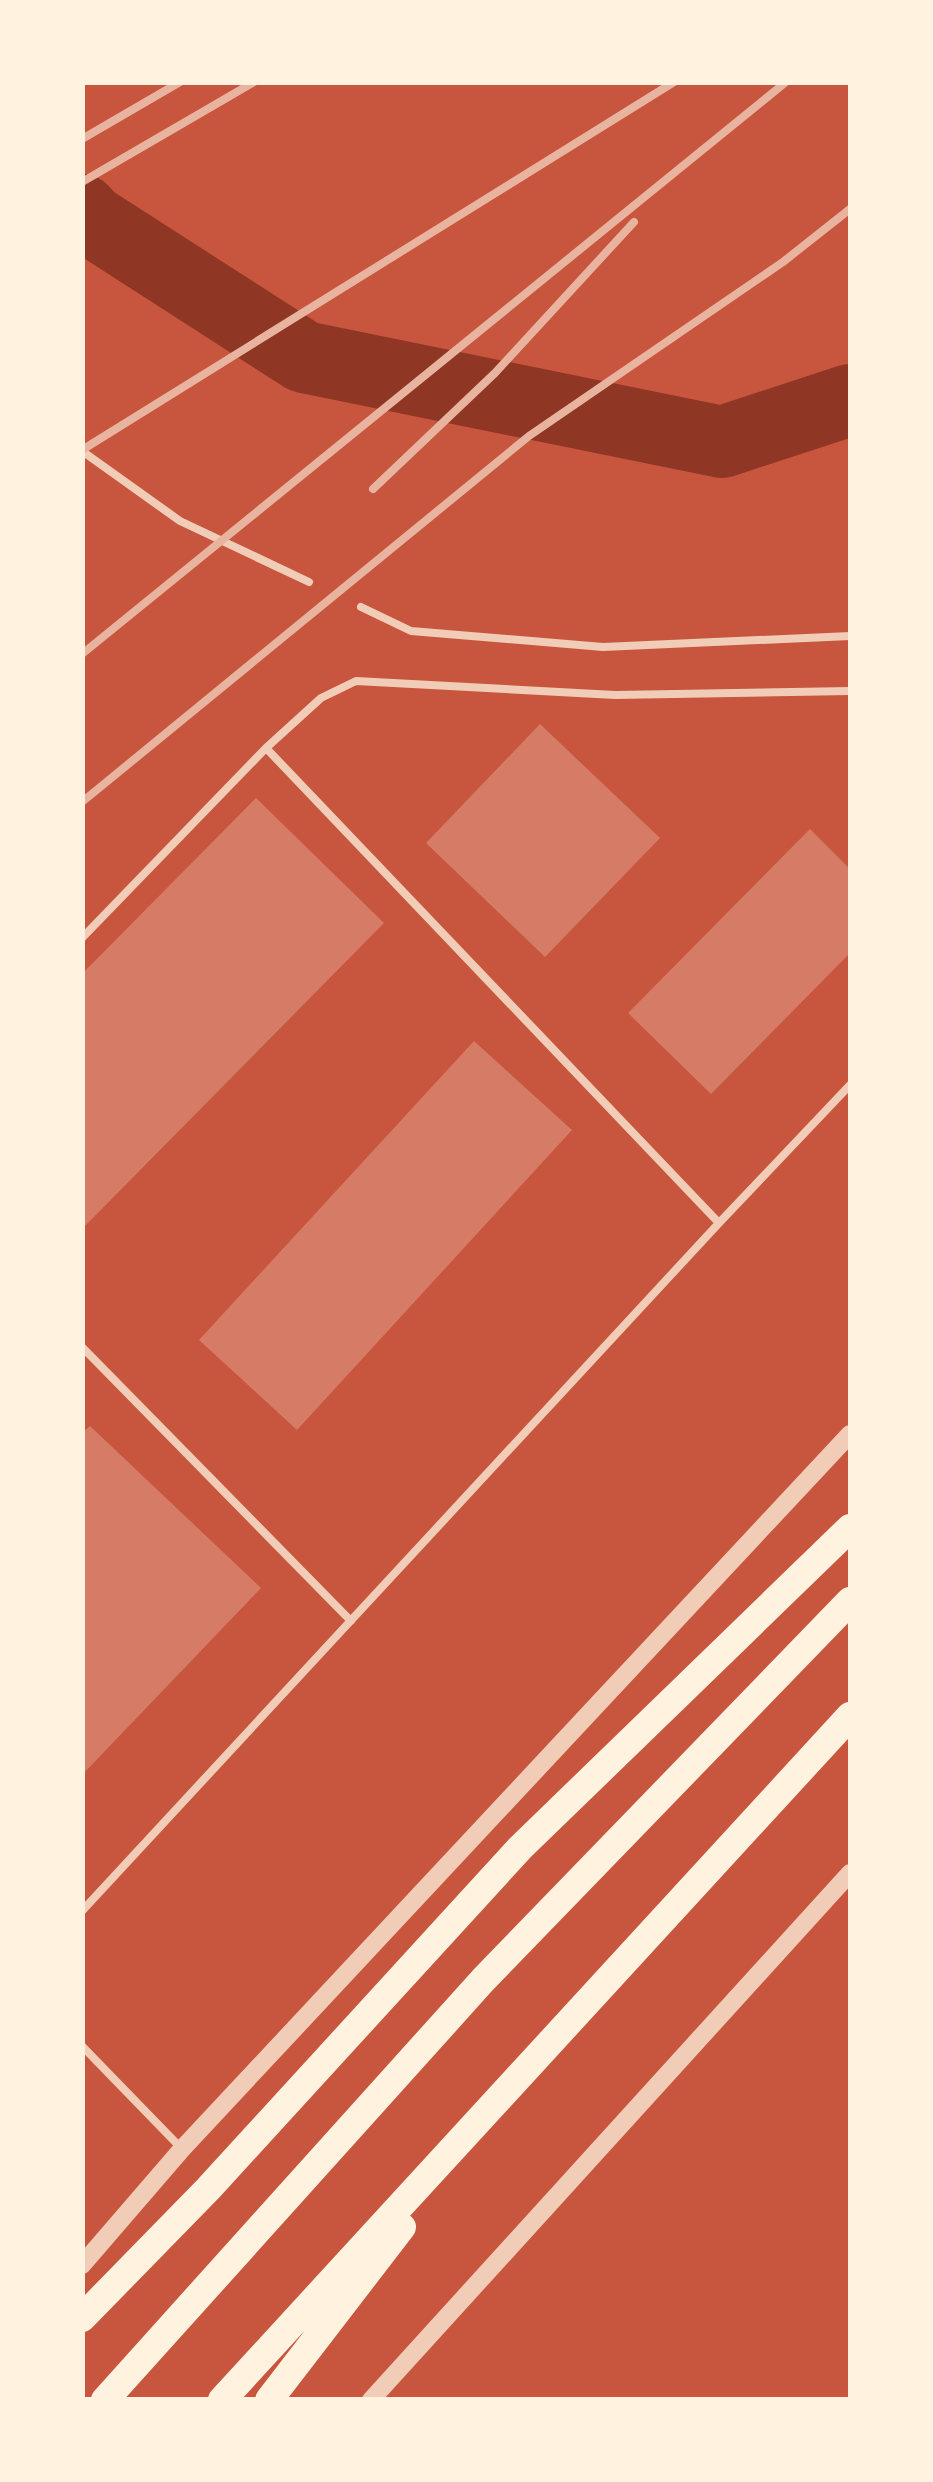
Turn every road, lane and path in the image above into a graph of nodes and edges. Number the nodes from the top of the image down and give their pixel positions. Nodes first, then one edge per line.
1 (82, 451) edge
2 (309, 582) dead end
3 (361, 607) dead end
4 (850, 636) edge
5 (850, 691) edge
6 (266, 748) junction
7 (82, 938) edge
8 (850, 1084) edge
9 (719, 1222) junction
10 (82, 1347) edge
11 (850, 1434) edge
12 (850, 1528) edge
13 (850, 1601) edge
14 (351, 1620) junction
15 (850, 1716) edge
16 (850, 1873) edge
17 (82, 1912) edge
18 (82, 2046) edge
19 (520, 2076) junction
20 (182, 2148) junction
21 (82, 2265) edge
22 (82, 2318) edge
23 (105, 2400) edge
24 (222, 2400) edge
25 (268, 2400) edge
26 (371, 2400) edge

1 - 2 lane
3 - 4 lane
5 - 6 lane
6 - 7 lane
6 - 9 lane
8 - 9 lane
9 - 14 lane
10 - 14 lane
11 - 20 street
12 - 22 highway
13 - 23 highway
14 - 17 lane
15 - 19 highway
16 - 26 street
18 - 20 lane
19 - 24 highway
19 - 25 highway
20 - 21 street

